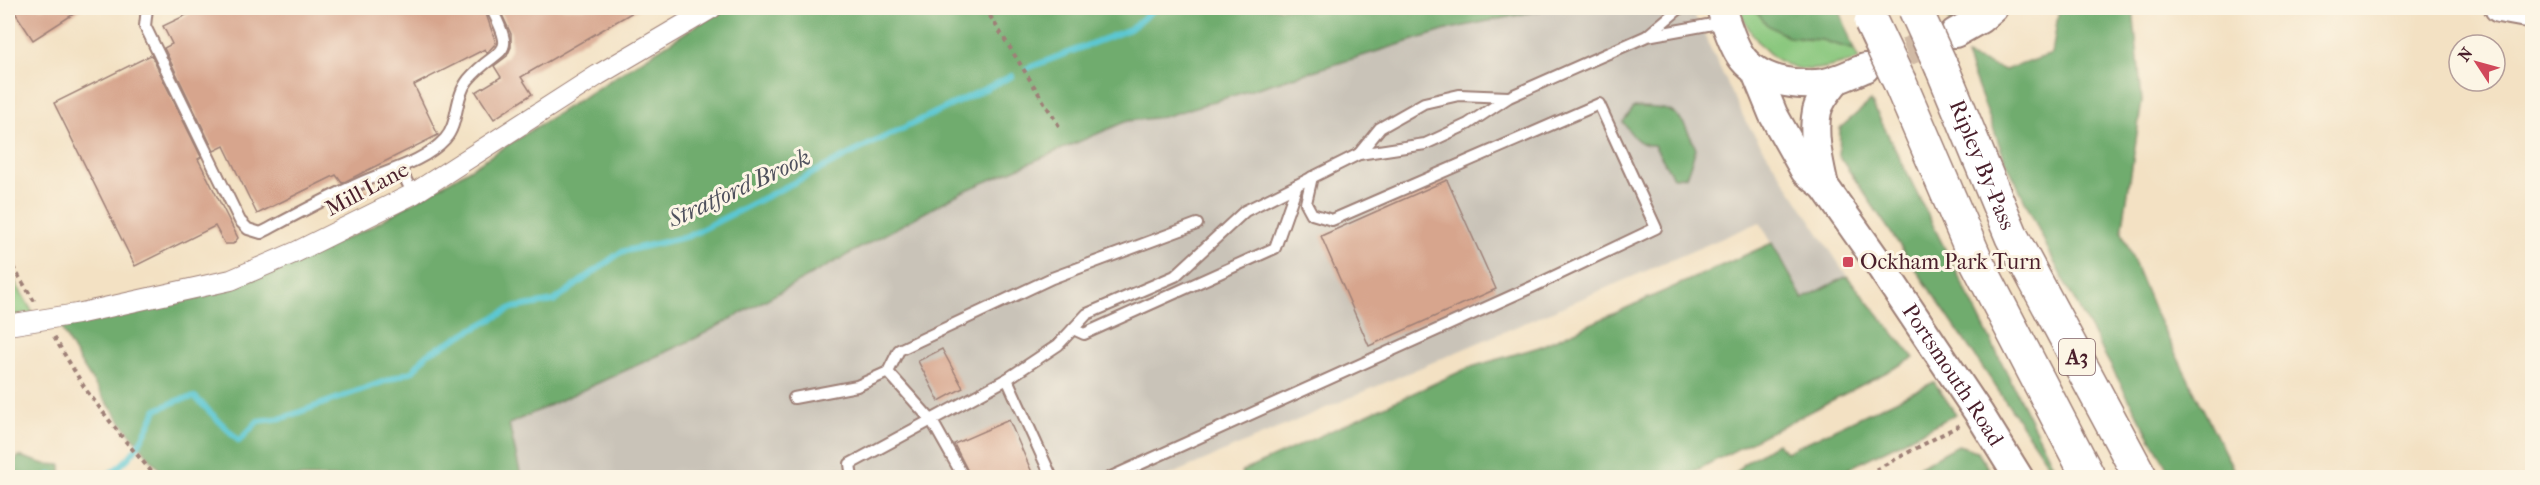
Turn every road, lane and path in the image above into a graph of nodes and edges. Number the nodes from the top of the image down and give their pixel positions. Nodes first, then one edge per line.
1 (147, 8) edge
2 (491, 8) edge
3 (712, 8) edge
4 (985, 8) edge
5 (1680, 8) edge
6 (1915, 8) edge
7 (1993, 8) edge
8 (2499, 8) edge
9 (2532, 14) edge
10 (1868, 15) edge
11 (1725, 19) edge
12 (1955, 33) tunnel mouth
13 (1647, 36) junction
14 (1864, 68) tunnel mouth
15 (1755, 70) junction
16 (1837, 79) junction
17 (1509, 97) junction
18 (1059, 126) dead end
19 (1359, 154) junction
20 (400, 168) junction
21 (1312, 177) junction
22 (1297, 185) junction
23 (1824, 186) junction
24 (412, 194) junction
25 (1197, 224) dead end
26 (8, 259) edge
27 (43, 320) junction
28 (8, 325) edge
29 (1073, 329) junction
30 (888, 372) junction
31 (1008, 380) junction
32 (794, 398) dead end
33 (1980, 415) junction
34 (932, 421) junction
35 (157, 477) edge
36 (852, 477) edge
37 (964, 477) edge
38 (1052, 477) edge
39 (1109, 477) edge
40 (1860, 477) edge
41 (2019, 477) edge
42 (2089, 477) edge
43 (2141, 477) edge

1 - 20 lane
2 - 20 lane
3 - 24 street, Mill Lane
4 - 18 path
5 - 13 lane
6 - 43 highway, Ripley By-Pass / A3, bridge
7 - 12 main road
8 - 9 main road
10 - 42 highway, Ripley By-Pass / A3, bridge
11 - 13 lane
11 - 15 main road, Portsmouth Road
13 - 17 lane
14 - 16 main road
15 - 16 main road
15 - 23 main road, Portsmouth Road
16 - 23 main road, Portsmouth Road
17 - 19 lane
17 - 19 lane
19 - 21 lane
20 - 24 lane
21 - 22 lane
21 - 39 lane
22 - 29 lane
22 - 29 lane
23 - 33 main road, Portsmouth Road
24 - 27 street, Mill Lane
25 - 30 lane
26 - 27 path
27 - 28 street, Mill Lane
27 - 35 path
29 - 31 lane
30 - 32 lane
30 - 34 lane
31 - 34 lane
31 - 38 lane
33 - 40 path
33 - 41 main road, Portsmouth Road
34 - 36 lane
34 - 37 lane

